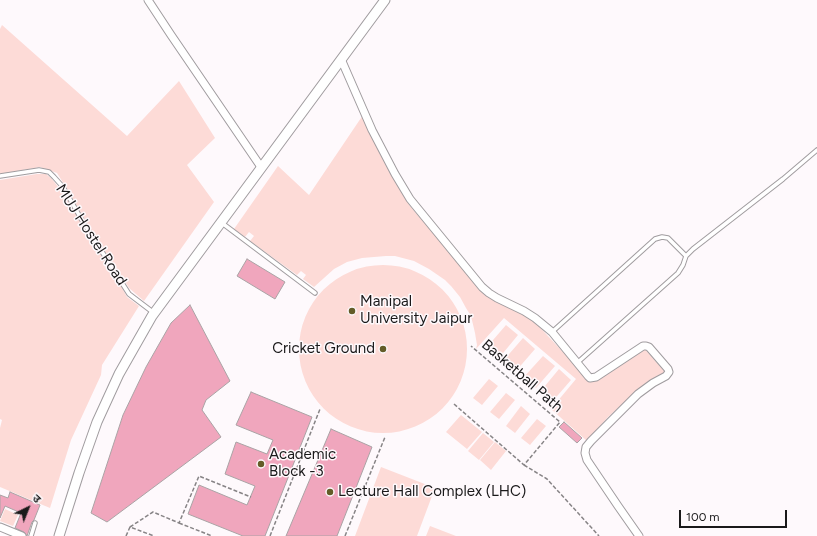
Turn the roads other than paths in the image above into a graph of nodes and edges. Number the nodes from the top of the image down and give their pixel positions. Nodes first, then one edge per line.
1 (148, 0) edge
2 (385, 0) edge
3 (341, 59) junction
4 (817, 150) edge
5 (261, 167) junction
6 (0, 176) edge
7 (221, 222) junction
8 (686, 256) junction
9 (315, 293) dead end
10 (154, 313) junction
11 (552, 332) junction
12 (577, 363) junction
13 (35, 523) dead end
14 (0, 527) edge
15 (22, 536) edge
16 (31, 536) edge
17 (59, 536) edge
18 (639, 536) edge

1 - 5 street
2 - 3 street
3 - 5 street
3 - 11 street
4 - 8 lane
5 - 7 street
6 - 10 lane, MUJ Hostel Road
7 - 9 lane
7 - 10 street
8 - 11 lane
8 - 12 lane
10 - 17 street
11 - 12 street
12 - 18 street
13 - 16 lane
14 - 15 street

